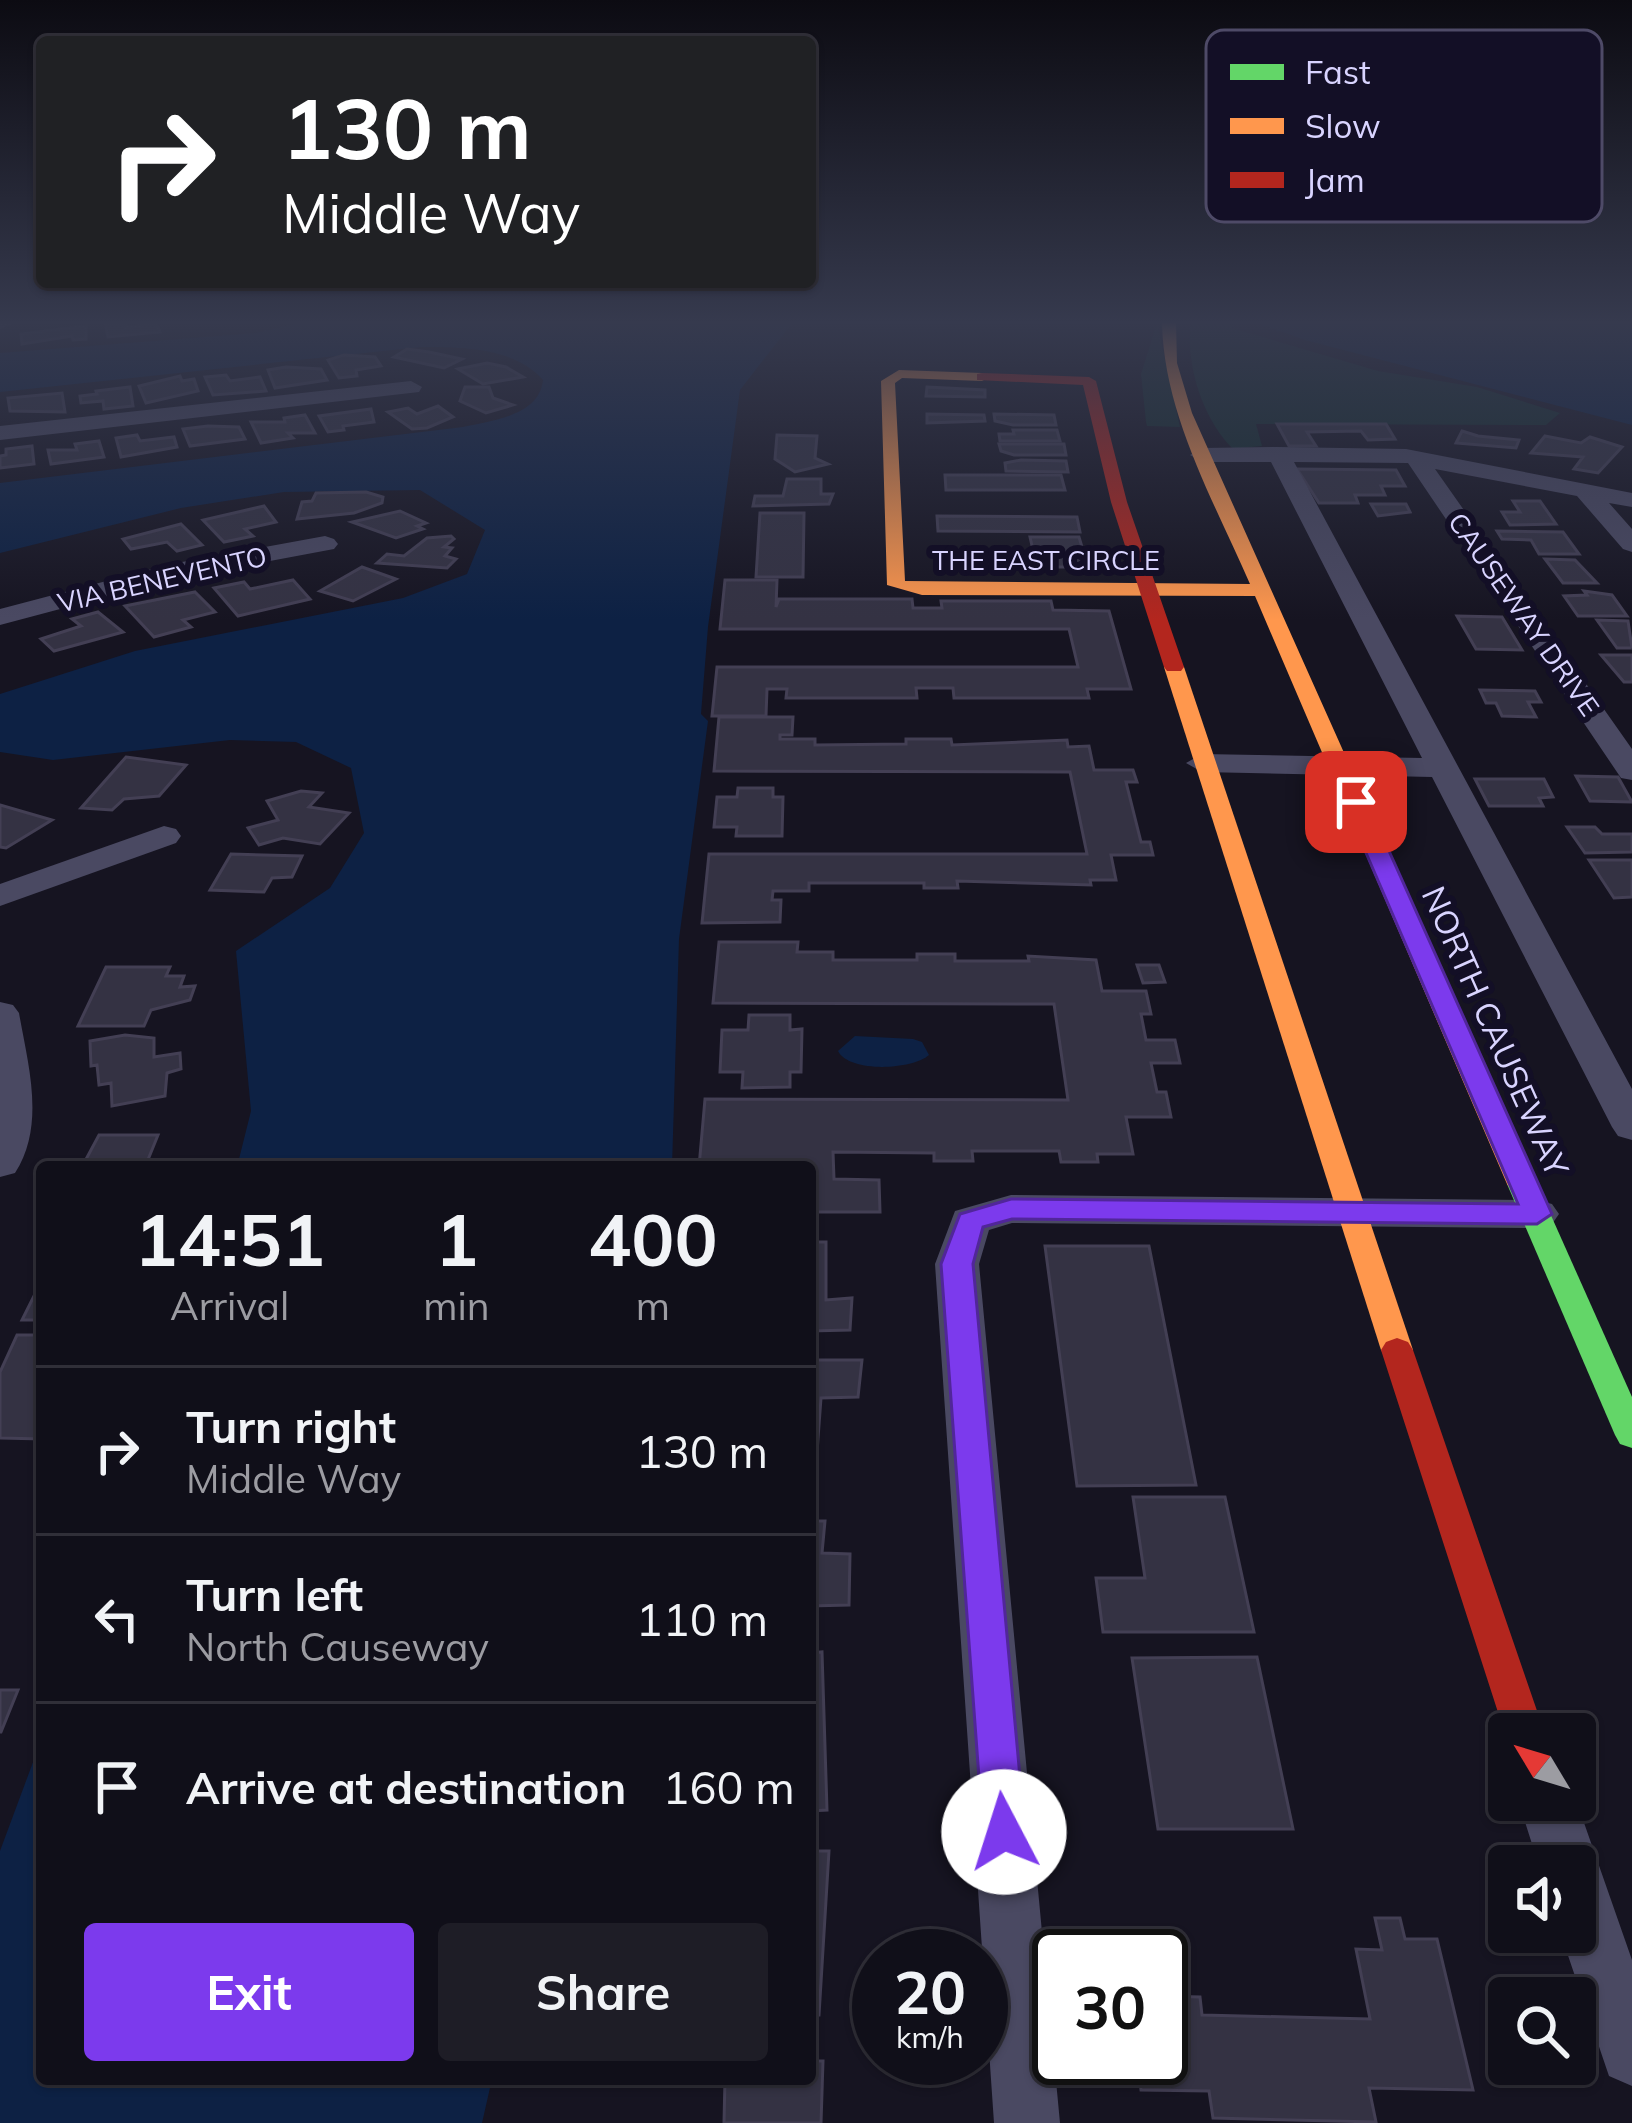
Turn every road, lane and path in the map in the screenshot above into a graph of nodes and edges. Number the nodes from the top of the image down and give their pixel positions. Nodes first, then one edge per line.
1 (98, 422) edge
2 (892, 422) edge
3 (1099, 422) edge
4 (1189, 422) edge
5 (0, 433) edge
6 (1278, 454) junction
7 (1202, 455) junction
8 (1416, 458) junction
9 (1585, 490) junction
10 (1632, 500) edge
11 (325, 544) dead end
12 (1632, 544) edge
13 (1262, 590) junction
14 (1152, 591) junction
15 (0, 617) edge
16 (1202, 763) junction
17 (1340, 767) junction
18 (1443, 768) junction
19 (1632, 771) edge
20 (164, 836) dead end
21 (0, 896) edge
22 (0, 1012) edge
23 (1632, 1126) edge
24 (0, 1164) edge
25 (1350, 1210) junction
26 (1537, 1214) junction
27 (1632, 1435) edge
28 (1518, 1713) edge
29 (1596, 1946) edge
30 (1632, 2053) edge
31 (1027, 2123) edge

1 - 5 street
2 - 14 street, THE EAST CIRCLE
3 - 14 street, THE EAST CIRCLE
4 - 7 street, NORTH CAUSEWAY
6 - 7 street
6 - 8 street
6 - 18 street
7 - 13 street, NORTH CAUSEWAY
8 - 9 street
8 - 19 street, CAUSEWAY DRIVE
9 - 10 street
9 - 12 street
11 - 15 street, VIA BENEVENTO
13 - 14 street, THE EAST CIRCLE
13 - 17 street, NORTH CAUSEWAY
14 - 16 street
16 - 17 street
16 - 25 street
17 - 18 street
17 - 26 street, NORTH CAUSEWAY
18 - 23 street
20 - 21 street
22 - 24 street
25 - 26 street
25 - 28 street
25 - 31 street
26 - 27 street, NORTH CAUSEWAY
29 - 30 street

